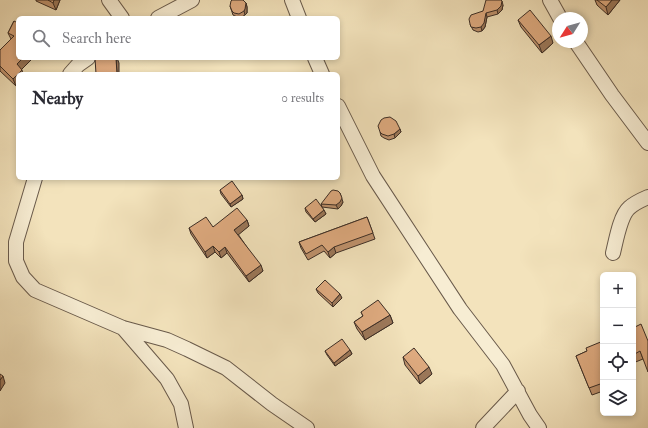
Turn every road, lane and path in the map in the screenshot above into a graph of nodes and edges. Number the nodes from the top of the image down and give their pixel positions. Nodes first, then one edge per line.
1 (109, 0) edge
2 (192, 0) edge
3 (292, 0) edge
4 (550, 0) edge
5 (557, 12) edge
6 (121, 16) edge
7 (162, 16) edge
8 (298, 16) edge
9 (580, 48) edge
10 (85, 60) edge
11 (316, 60) edge
12 (72, 72) edge
13 (321, 72) edge
14 (340, 110) edge
15 (648, 143) edge
16 (34, 180) edge
17 (648, 197) edge
18 (613, 253) dead end
19 (124, 328) junction
20 (518, 391) junction
21 (186, 428) edge
22 (307, 428) edge
23 (482, 428) edge
24 (539, 428) edge

1 - 6 street
2 - 7 street
3 - 8 street
4 - 5 street
9 - 15 street
10 - 12 street
11 - 13 street
14 - 20 street
16 - 19 street
17 - 18 street
19 - 21 street
19 - 22 street
20 - 23 street
20 - 24 street

